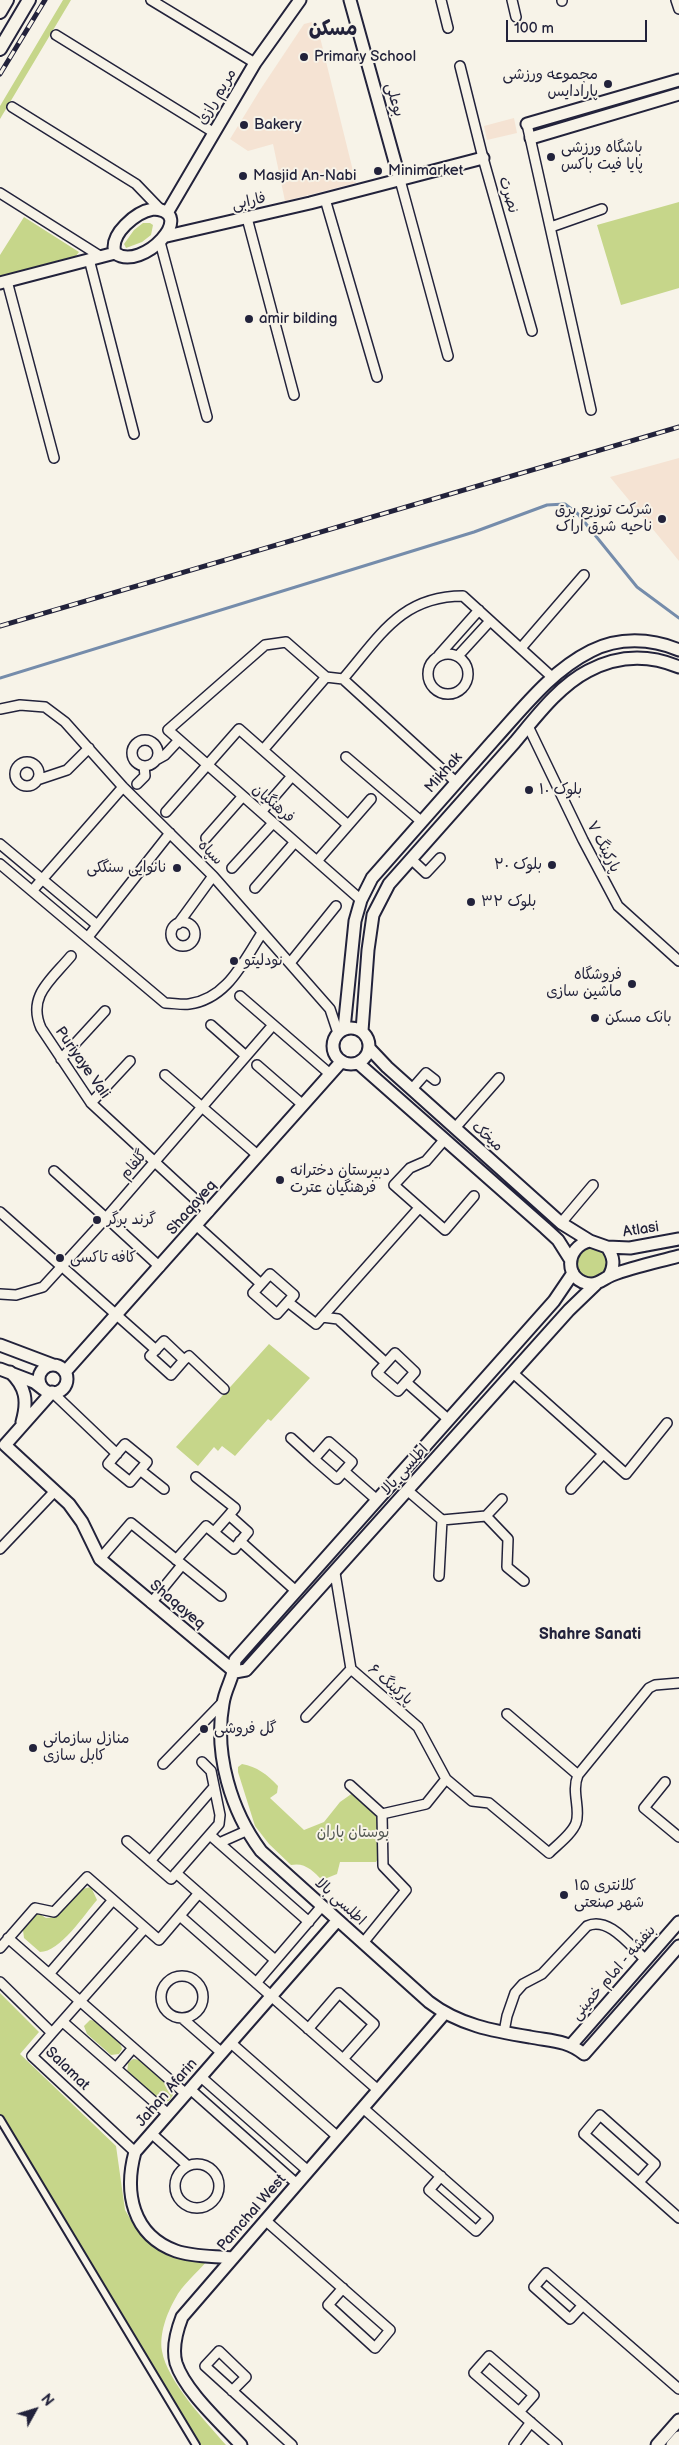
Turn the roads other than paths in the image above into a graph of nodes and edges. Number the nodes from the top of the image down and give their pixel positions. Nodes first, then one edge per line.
1 (7, 0) edge
2 (29, 0) edge
3 (151, 0) edge
4 (300, 0) edge
5 (350, 0) edge
6 (441, 0) edge
7 (512, 0) edge
8 (676, 0) edge
9 (679, 8) edge
10 (0, 12) edge
11 (516, 17) dead end
12 (448, 28) dead end
13 (56, 35) dead end
14 (0, 49) edge
15 (255, 63) junction
16 (460, 66) dead end
17 (679, 80) edge
18 (679, 94) edge
19 (12, 107) dead end
20 (527, 124) joint
21 (213, 132) junction
22 (531, 138) junction
23 (483, 158) junction
24 (400, 180) junction
25 (0, 193) edge
26 (325, 199) junction
27 (602, 209) dead end
28 (164, 211) junction
29 (247, 218) junction
30 (551, 227) junction
31 (163, 239) junction
32 (115, 252) junction
33 (95, 258) junction
34 (4, 282) edge
35 (532, 331) dead end
36 (448, 356) dead end
37 (377, 377) dead end
38 (294, 395) dead end
39 (592, 410) dead end
40 (207, 417) dead end
41 (134, 434) dead end
42 (54, 458) dead end
43 (584, 575) dead end
44 (479, 610) junction
45 (490, 622) junction
46 (520, 648) junction
47 (679, 650) edge
48 (438, 656) junction
49 (458, 656) junction
50 (679, 667) edge
51 (326, 677) junction
52 (552, 677) junction
53 (342, 679) junction
54 (0, 709) edge
55 (528, 726) junction
56 (179, 740) junction
57 (89, 748) junction
58 (263, 750) junction
59 (346, 757) dead end
60 (156, 760) junction
61 (207, 765) junction
62 (144, 766) junction
63 (292, 776) junction
64 (37, 780) dead end
65 (456, 782) junction
66 (137, 784) dead end
67 (123, 787) junction
68 (243, 796) junction
69 (371, 799) dead end
70 (166, 812) dead end
71 (261, 812) junction
72 (422, 822) junction
73 (273, 823) junction
74 (348, 825) junction
75 (170, 833) junction
76 (206, 838) dead end
77 (295, 842) junction
78 (0, 844) edge
79 (440, 858) dead end
80 (411, 859) junction
81 (317, 861) junction
82 (0, 864) edge
83 (232, 868) dead end
84 (213, 876) junction
85 (42, 879) junction
86 (255, 888) dead end
87 (32, 891) junction
88 (361, 900) junction
89 (336, 906) dead end
90 (178, 924) dead end
91 (97, 925) junction
92 (262, 933) junction
93 (88, 937) junction
94 (71, 956) dead end
95 (679, 961) edge
96 (290, 963) junction
97 (240, 996) dead end
98 (105, 1011) dead end
99 (210, 1025) dead end
100 (273, 1025) junction
101 (341, 1031) junction
102 (362, 1031) junction
103 (369, 1048) junction
104 (246, 1056) junction
105 (61, 1059) junction
106 (130, 1061) dead end
107 (341, 1062) junction
108 (358, 1063) junction
109 (257, 1065) dead end
110 (330, 1074) junction
111 (165, 1075) dead end
112 (499, 1078) dead end
113 (435, 1080) dead end
114 (412, 1089) junction
115 (91, 1103) junction
116 (303, 1105) junction
117 (202, 1107) junction
118 (455, 1128) junction
119 (445, 1139) junction
120 (254, 1152) dead end
121 (155, 1162) junction
122 (54, 1171) dead end
123 (593, 1185) dead end
124 (474, 1196) dead end
125 (419, 1208) junction
126 (0, 1212) edge
127 (209, 1212) junction
128 (108, 1220) junction
129 (561, 1223) junction
130 (197, 1226) junction
131 (679, 1239) edge
132 (590, 1240) junction
133 (607, 1247) junction
134 (679, 1256) edge
135 (570, 1259) junction
136 (64, 1268) junction
137 (160, 1268) junction
138 (573, 1273) junction
139 (609, 1276) junction
140 (261, 1284) junction
141 (596, 1284) junction
142 (0, 1294) edge
143 (288, 1302) junction
144 (116, 1316) junction
145 (322, 1317) junction
146 (0, 1345) edge
147 (156, 1350) junction
148 (184, 1360) junction
149 (386, 1362) junction
150 (53, 1365) junction
151 (5, 1370) edge
152 (64, 1372) junction
153 (513, 1373) junction
154 (406, 1382) junction
155 (224, 1389) dead end
156 (48, 1391) junction
157 (449, 1420) junction
158 (668, 1423) dead end
159 (22, 1424) junction
160 (291, 1438) dead end
161 (2, 1443) edge
162 (117, 1454) junction
163 (603, 1454) junction
164 (314, 1459) junction
165 (140, 1470) junction
166 (344, 1471) junction
167 (196, 1477) dead end
168 (164, 1489) dead end
169 (571, 1489) dead end
170 (407, 1490) junction
171 (55, 1491) junction
172 (502, 1499) dead end
173 (377, 1500) junction
174 (229, 1515) junction
175 (486, 1516) junction
176 (442, 1520) junction
177 (214, 1532) junction
178 (240, 1542) junction
179 (0, 1549) edge
180 (100, 1559) junction
181 (179, 1562) junction
182 (323, 1562) junction
183 (335, 1573) junction
184 (439, 1576) dead end
185 (524, 1581) dead end
186 (296, 1591) junction
187 (220, 1596) dead end
188 (151, 1603) junction
189 (351, 1669) junction
190 (235, 1672) junction
191 (679, 1683) edge
192 (223, 1702) junction
193 (507, 1714) dead end
194 (306, 1717) dead end
195 (202, 1762) dead end
196 (164, 1764) dead end
197 (578, 1775) junction
198 (446, 1779) junction
199 (665, 1782) dead end
200 (350, 1785) dead end
201 (214, 1787) junction
202 (382, 1814) junction
203 (246, 1830) junction
204 (210, 1835) junction
205 (679, 1837) edge
206 (127, 1841) dead end
207 (219, 1843) junction
208 (150, 1861) junction
209 (176, 1873) junction
210 (199, 1893) junction
211 (113, 1900) junction
212 (322, 1906) junction
213 (180, 1916) junction
214 (337, 1921) junction
215 (309, 1922) junction
216 (679, 1922) edge
217 (145, 1928) junction
218 (8, 1938) junction
219 (362, 1943) junction
220 (679, 1946) edge
221 (0, 1948) edge
222 (275, 1960) junction
223 (646, 1960) junction
224 (49, 1974) junction
225 (0, 1982) edge
226 (256, 1983) junction
227 (271, 1996) junction
228 (80, 2001) junction
229 (444, 2014) junction
230 (182, 2018) junction
231 (62, 2022) junction
232 (308, 2029) junction
233 (504, 2032) junction
234 (52, 2033) junction
235 (231, 2043) junction
236 (572, 2044) junction
237 (134, 2048) junction
238 (222, 2053) junction
239 (343, 2059) junction
240 (116, 2068) junction
241 (201, 2077) junction
242 (378, 2090) junction
243 (188, 2092) junction
244 (362, 2108) junction
245 (168, 2114) junction
246 (0, 2120) edge
247 (254, 2124) junction
248 (151, 2133) junction
249 (243, 2136) junction
250 (338, 2136) junction
251 (135, 2152) junction
252 (188, 2166) junction
253 (308, 2171) junction
254 (441, 2176) junction
255 (639, 2182) junction
256 (297, 2184) junction
257 (679, 2218) edge
258 (265, 2220) junction
259 (233, 2258) junction
260 (343, 2288) junction
261 (583, 2305) junction
262 (679, 2388) edge
263 (232, 2391) junction
264 (519, 2412) junction
265 (679, 2420) edge
266 (531, 2422) junction
267 (679, 2437) edge
268 (196, 2445) edge
269 (241, 2445) edge
270 (292, 2445) edge
271 (514, 2445) edge
272 (557, 2445) edge
273 (657, 2445) edge
274 (672, 2445) edge

1 - 10 main road
2 - 14 main road
3 - 15 street
4 - 15 street, مریم رازی
5 - 24 street, بوعلی
6 - 12 street
7 - 11 street
8 - 9 street
13 - 21 street
15 - 21 street, مریم رازی
16 - 23 street, نصرت
17 - 20 street
18 - 22 street
19 - 28 street
20 - 22 street
21 - 28 street, مریم رازی
22 - 30 street
23 - 24 street, فارابی
23 - 35 street, نصرت
24 - 26 street, فارابی
24 - 36 street
25 - 33 street
26 - 29 street, فارابی
26 - 37 street
27 - 30 street
28 - 31 street
28 - 32 street
29 - 31 street, فارابی
29 - 38 street
30 - 39 street
31 - 32 street, فارابی
31 - 40 street
32 - 33 street
33 - 34 street
33 - 41 street
34 - 42 street
43 - 46 street
44 - 45 street
44 - 48 street
44 - 53 street
45 - 46 street
45 - 49 street
46 - 52 street
47 - 52 street, Mikhak
48 - 49 street
48 - 49 street
50 - 55 street
51 - 53 street
51 - 56 street, فرهنگیان
51 - 58 street
52 - 65 street, Mikhak
53 - 65 street
54 - 57 street, سپاه
55 - 80 street
55 - 95 street, پارکینگ ۷
56 - 60 street
56 - 61 street, فرهنگیان
57 - 64 street
57 - 67 street, سپاه
58 - 61 street
58 - 63 street
59 - 72 street
60 - 62 street
60 - 62 street
61 - 68 street, فرهنگیان
61 - 70 street
62 - 66 street
63 - 71 street
63 - 74 street
65 - 72 street, Mikhak
67 - 75 street, سپاه
67 - 85 street
68 - 71 street, فرهنگیان
68 - 76 street
69 - 74 street
71 - 73 street, فرهنگیان
72 - 88 street, Mikhak
73 - 77 street, فرهنگیان
73 - 83 street
74 - 81 street
75 - 84 street, سپاه
75 - 91 street
77 - 81 street, فرهنگیان
77 - 86 street
78 - 85 street
79 - 80 street
80 - 102 street
81 - 88 street, فرهنگیان
82 - 87 street
84 - 90 street
84 - 92 street, سپاه
85 - 87 street
85 - 91 street
87 - 93 street
88 - 101 street, Mikhak
89 - 96 street
91 - 93 street
92 - 93 street
92 - 96 street, سپاه
94 - 105 street, Puriyaye Vali
96 - 101 street, سپاه
97 - 100 street
98 - 105 street
99 - 104 street
100 - 104 street, گلفام
100 - 110 street
101 - 102 street
101 - 107 street
102 - 103 street
103 - 108 street
103 - 114 street, میخک
104 - 117 street, گلفام
105 - 115 street, Puriyaye Vali
106 - 115 street
107 - 108 street
107 - 110 street, Shaqayeq
108 - 119 street, میخک
109 - 116 street
110 - 116 street, Shaqayeq
111 - 117 street
112 - 118 street
113 - 114 street
114 - 118 street, میخک
115 - 121 street, Puriyaye Vali
116 - 127 street, Shaqayeq
117 - 120 street
117 - 121 street, گلفام
118 - 119 street
118 - 129 street, میخک
119 - 125 street
119 - 135 street, میخک
121 - 127 street, Puriyaye Vali
121 - 128 street, گلفام
122 - 128 street
123 - 129 street
124 - 125 street
125 - 145 street
126 - 136 street
127 - 130 street, Shaqayeq
128 - 136 street, گلفام
128 - 137 street
129 - 132 street, میخک
130 - 137 street, Shaqayeq
130 - 140 street
131 - 133 street, Atlasi
132 - 133 street
132 - 135 street
133 - 139 street
134 - 139 street
135 - 138 street
136 - 142 street, گلفام
136 - 144 street
137 - 144 street, Shaqayeq
138 - 141 street
138 - 157 street, اطلسی بالا
139 - 141 street
140 - 143 street
140 - 143 street
141 - 153 street, اطلسی بالا
143 - 145 street
144 - 147 street
144 - 152 street, Shaqayeq
145 - 149 street
146 - 150 street
147 - 148 street
147 - 148 street
148 - 155 street
149 - 154 street
149 - 154 street
150 - 152 street
150 - 156 street
151 - 156 street
151 - 159 street
152 - 156 street
153 - 163 street
153 - 170 street, اطلسی بالا
154 - 157 street
156 - 159 street, Shaqayeq
156 - 162 street
157 - 173 street, اطلسی بالا
158 - 163 street
159 - 161 street, Shaqayeq
160 - 164 street
161 - 171 street, Shaqayeq
162 - 165 street
162 - 165 street
163 - 169 street
164 - 166 street
164 - 166 street
165 - 168 street
166 - 173 street
167 - 174 street
170 - 176 street
170 - 183 street, اطلسی بالا
171 - 179 street
171 - 180 street, Shaqayeq
172 - 175 street
173 - 182 street, اطلسی بالا
174 - 177 street
174 - 178 street
175 - 176 street
175 - 185 street
176 - 184 street
177 - 178 street
177 - 181 street
178 - 186 street
180 - 181 street
180 - 188 street, Shaqayeq
181 - 187 street
181 - 188 street
182 - 183 street
182 - 186 street, اطلسی بالا
183 - 189 street, پارکینگ ۶
183 - 190 street, اطلسی بالا
186 - 190 street, اطلسی بالا
188 - 190 street, Shaqayeq
189 - 194 street
189 - 198 street, پارکینگ ۶
190 - 192 street, اطلسی بالا
191 - 197 street
192 - 196 street
192 - 203 street, اطلسی بالا
193 - 197 street
195 - 201 street
197 - 198 street
198 - 202 street
199 - 205 street
200 - 202 street
201 - 204 street
201 - 208 street
202 - 219 street
203 - 207 street
203 - 212 street, اطلسی بالا
204 - 207 street
204 - 209 street
206 - 208 street
207 - 215 street
208 - 209 street
209 - 210 street
210 - 213 street
210 - 222 street
211 - 217 street
211 - 218 street
211 - 224 street
212 - 214 street, اطلسی بالا
212 - 215 street
213 - 217 street
213 - 226 street
214 - 219 street, اطلسی بالا
214 - 227 street, Jahan Afarin
215 - 222 street
216 - 223 street, بنفشه - امام خمینی
217 - 228 street
218 - 221 street
218 - 224 street
219 - 229 street, اطلسی بالا
220 - 236 street, بنفشه - امام خمینی
222 - 226 street
223 - 233 street
223 - 236 street, بنفشه - امام خمینی
224 - 228 street
225 - 234 street, Salamat
226 - 227 street
227 - 232 street
227 - 235 street, Jahan Afarin
228 - 231 street
228 - 237 street
229 - 233 street, اطلسی بالا
229 - 242 street, Pamchal West
230 - 230 street
230 - 238 street
231 - 234 street
231 - 240 street
232 - 239 street
232 - 239 street
233 - 236 street, اطلسی بالا
234 - 251 street, Salamat
235 - 238 street, Jahan Afarin
235 - 250 street
237 - 240 street
237 - 243 street
238 - 241 street, Jahan Afarin
239 - 242 street
240 - 245 street
241 - 243 street, Jahan Afarin
241 - 247 street
242 - 244 street, Pamchal West
243 - 245 street, Jahan Afarin
243 - 249 street
244 - 250 street, Pamchal West
244 - 254 street
245 - 248 street, Jahan Afarin
246 - 268 street
247 - 249 street
247 - 253 street
248 - 251 street, Jahan Afarin
248 - 252 street
249 - 256 street
250 - 253 street, Pamchal West
251 - 259 street, Jahan Afarin
252 - 252 street
253 - 256 street, Pamchal West
254 - 254 street
255 - 255 street
255 - 257 street
256 - 258 street, Pamchal West
258 - 259 street, Pamchal West
258 - 260 street
259 - 269 street, Pamchal West
260 - 260 street
261 - 261 street
261 - 262 street
263 - 263 street
263 - 270 street
264 - 264 street
264 - 266 street
265 - 273 street
266 - 271 street
266 - 272 street
267 - 274 street

